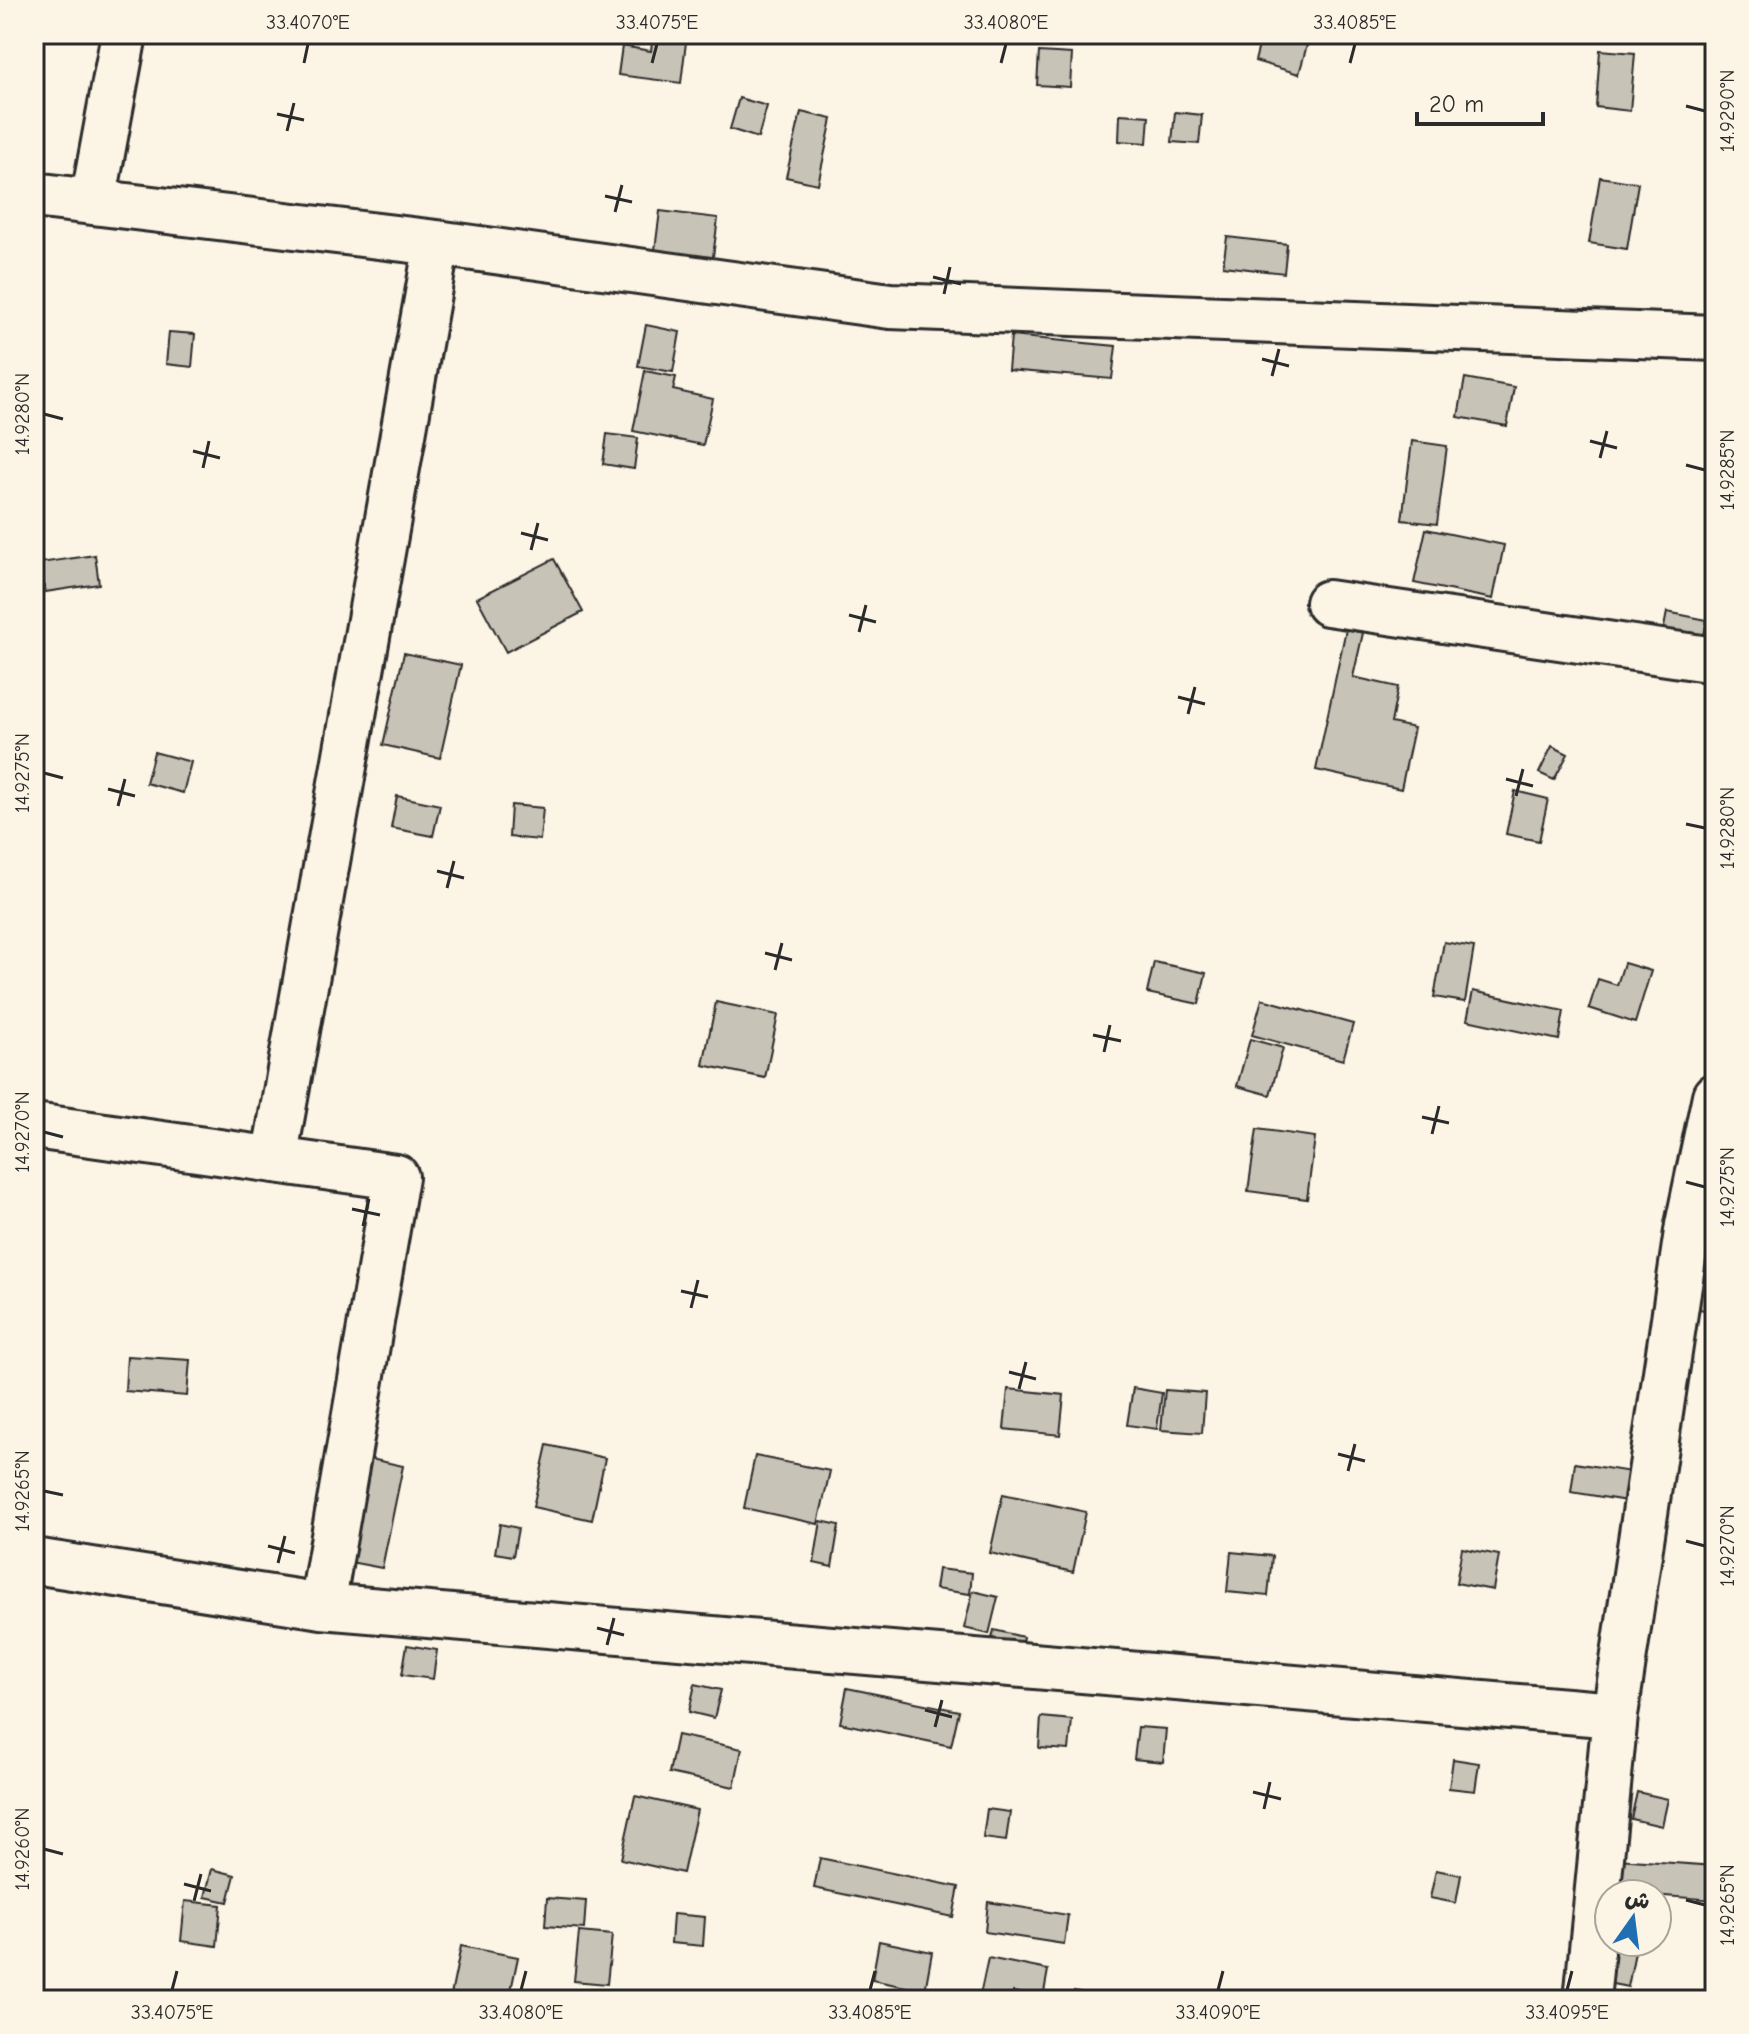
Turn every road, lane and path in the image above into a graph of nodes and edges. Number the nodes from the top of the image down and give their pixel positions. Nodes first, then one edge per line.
1 (124, 34) edge
2 (34, 195) edge
3 (93, 202) junction
4 (437, 243) junction
5 (1715, 338) edge
6 (1328, 603) dead end
7 (1715, 660) edge
8 (1715, 1096) edge
9 (34, 1126) edge
10 (274, 1160) junction
11 (1701, 1229) edge
12 (34, 1561) edge
13 (322, 1606) junction
14 (1615, 1715) junction
15 (1587, 2000) edge

1 - 3 street
2 - 3 street
3 - 4 street
4 - 5 street
4 - 10 street
6 - 7 street
8 - 11 street
9 - 10 street
10 - 13 street
11 - 14 street
12 - 13 street
13 - 14 street
14 - 15 street

